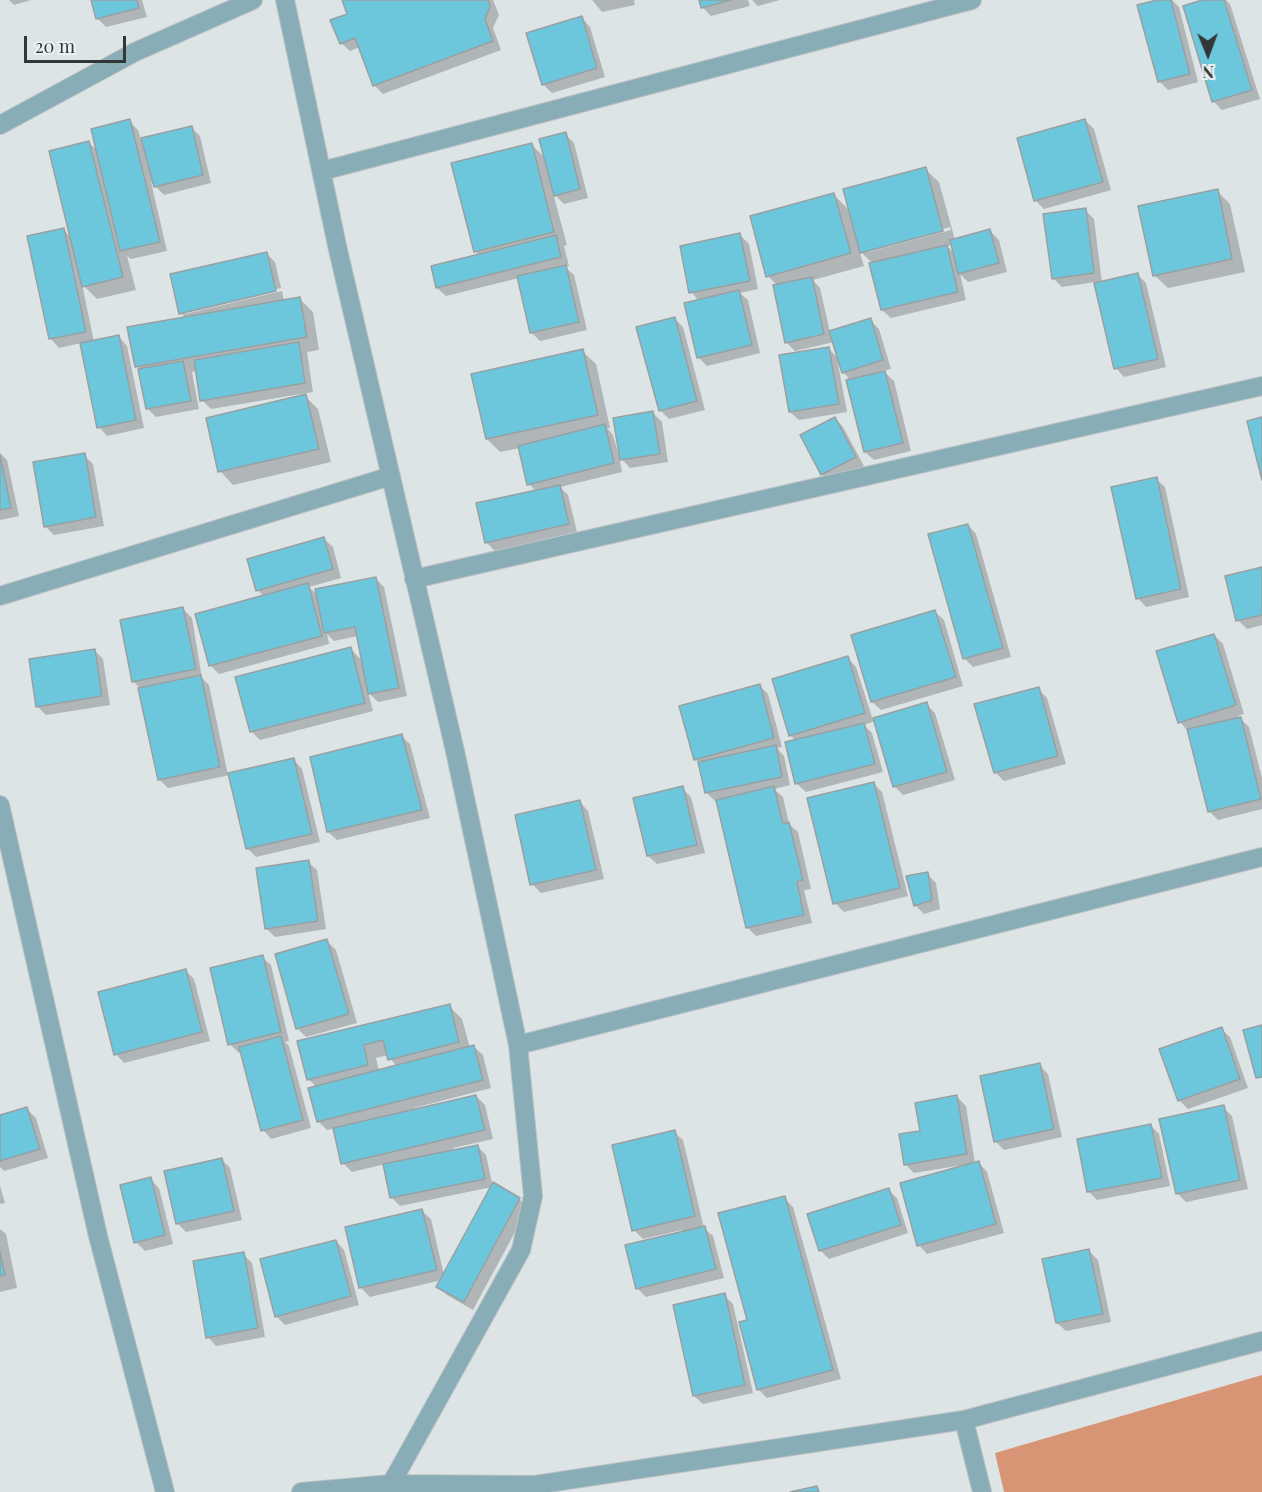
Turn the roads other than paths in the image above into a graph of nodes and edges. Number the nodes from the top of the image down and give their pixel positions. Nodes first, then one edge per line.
1 (253, 0) edge
2 (285, 0) edge
3 (972, 0) edge
4 (0, 125) edge
5 (322, 171) junction
6 (1262, 386) edge
7 (391, 476) junction
8 (414, 579) junction
9 (0, 596) edge
10 (0, 805) edge
11 (1262, 857) edge
12 (518, 1045) junction
13 (1262, 1341) edge
14 (964, 1420) junction
15 (391, 1484) junction
16 (536, 1489) edge
17 (165, 1492) edge
18 (301, 1492) edge
19 (982, 1492) edge

1 - 4 street
2 - 5 street
3 - 5 street
5 - 7 street
6 - 8 street
7 - 8 street
7 - 9 street
8 - 12 street
10 - 17 street
11 - 12 street
12 - 15 street
13 - 14 street
14 - 16 street
14 - 19 street
15 - 16 street
15 - 18 street

